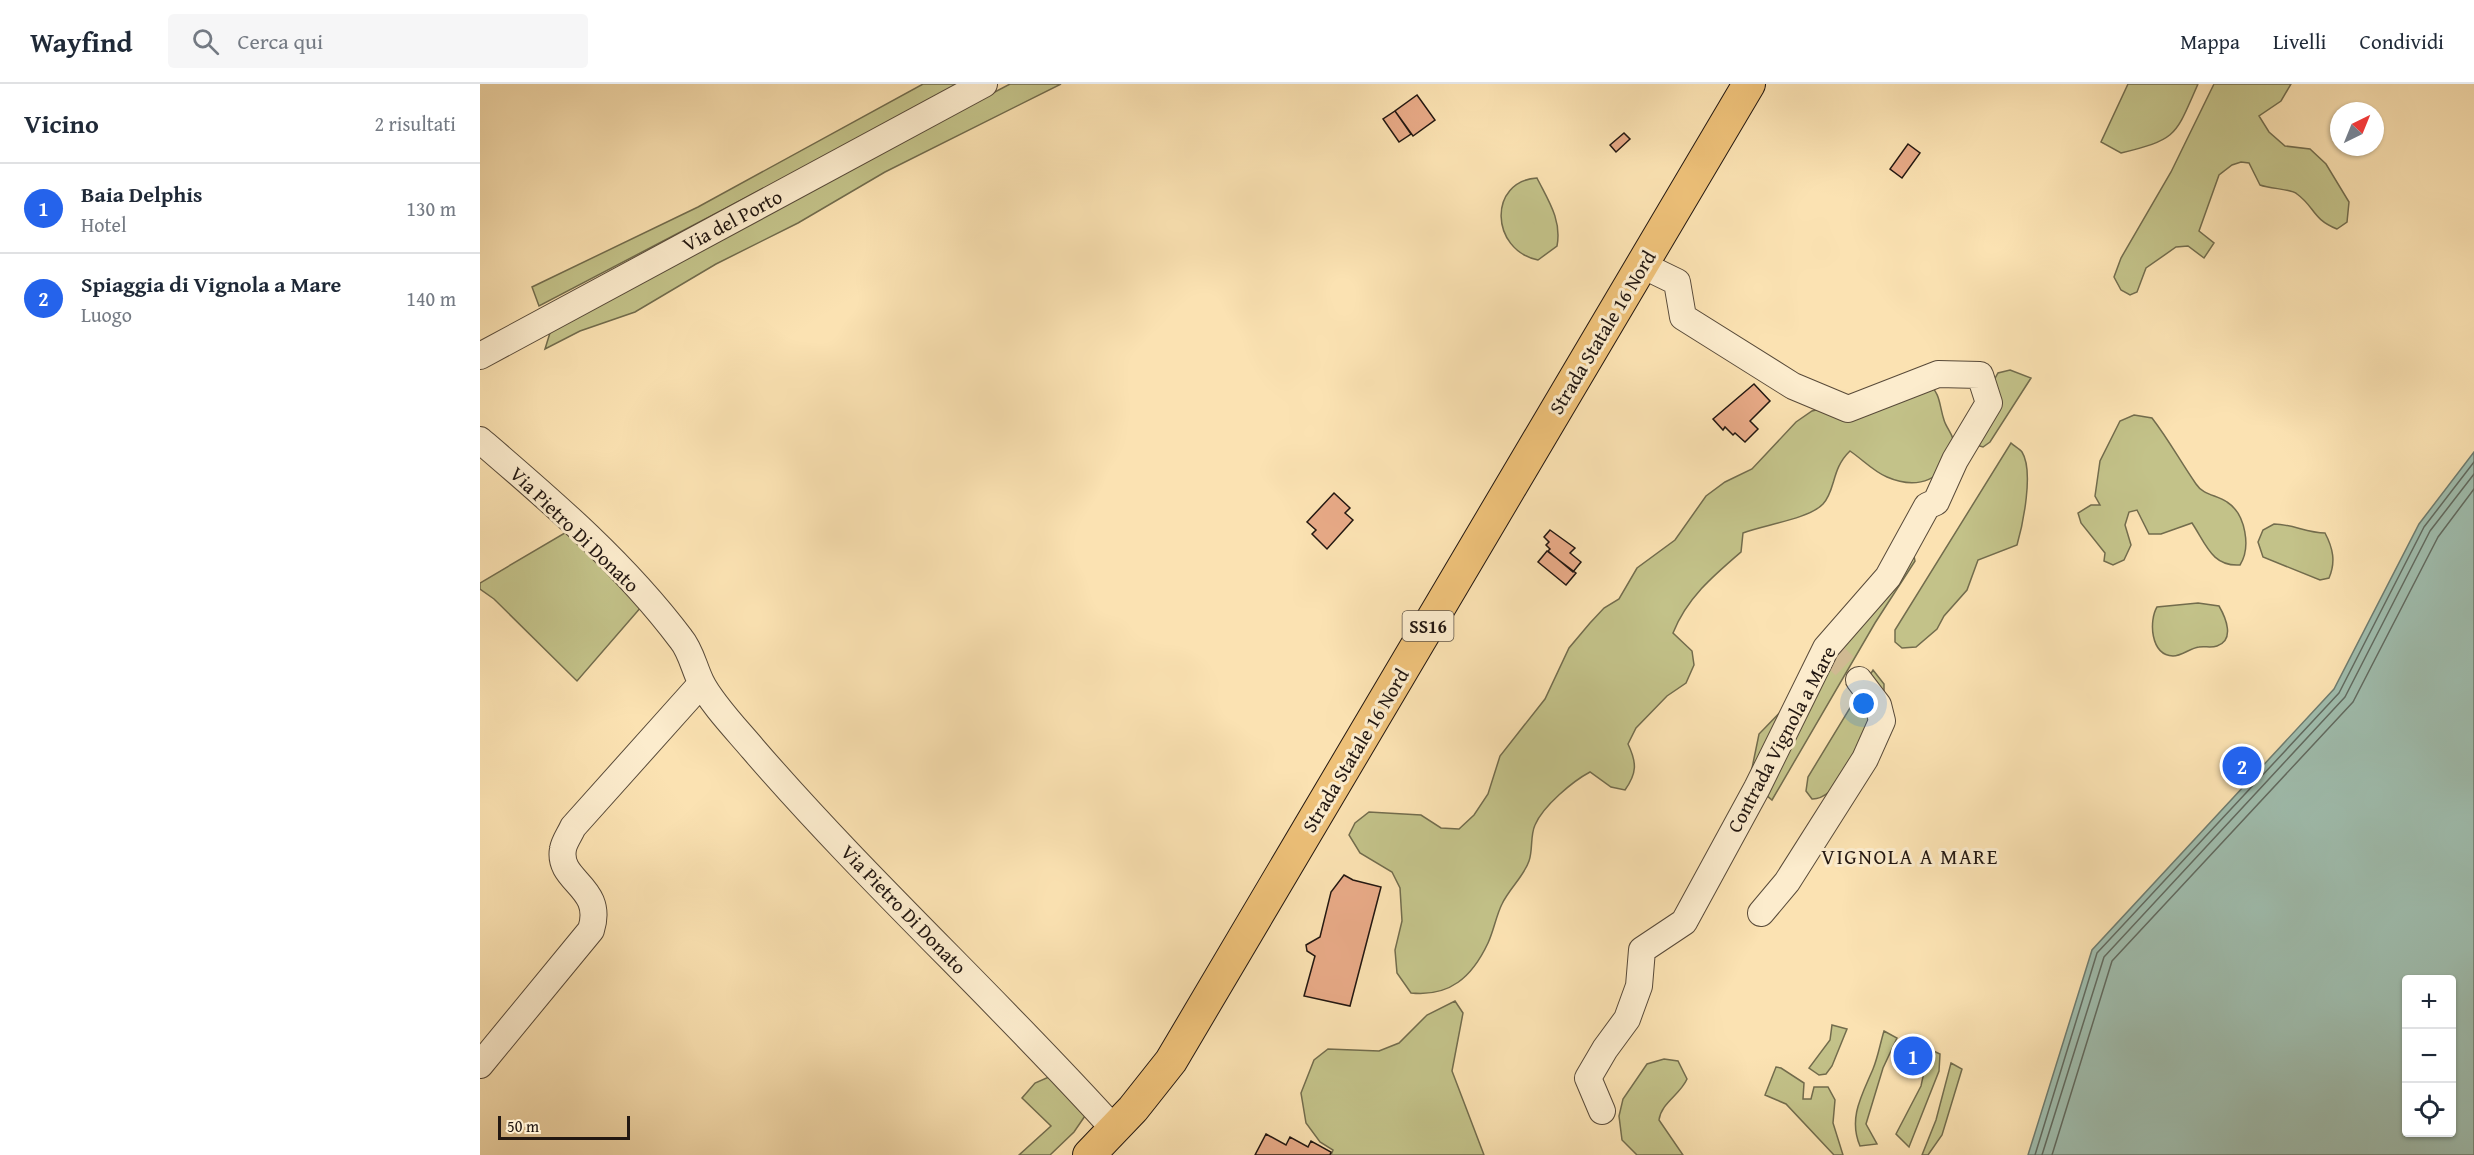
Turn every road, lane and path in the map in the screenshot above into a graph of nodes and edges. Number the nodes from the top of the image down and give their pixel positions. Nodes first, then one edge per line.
1 (984, 84) edge
2 (1749, 84) edge
3 (1642, 265) junction
4 (480, 356) edge
5 (480, 440) edge
6 (1859, 680) tunnel mouth
7 (701, 684) junction
8 (1761, 913) dead end
9 (480, 1065) edge
10 (1602, 1111) dead end
11 (1114, 1129) junction
12 (1089, 1155) edge

1 - 4 street, Via del Porto
2 - 3 main road, Strada Statale 16 Nord / SS16
3 - 10 street, Contrada Vignola a Mare
3 - 11 main road, Strada Statale 16 Nord / SS16
5 - 7 street, Via Pietro Di Donato
6 - 8 street
7 - 9 street
7 - 11 street, Via Pietro Di Donato
11 - 12 main road, Strada Statale 16 Nord / SS16

